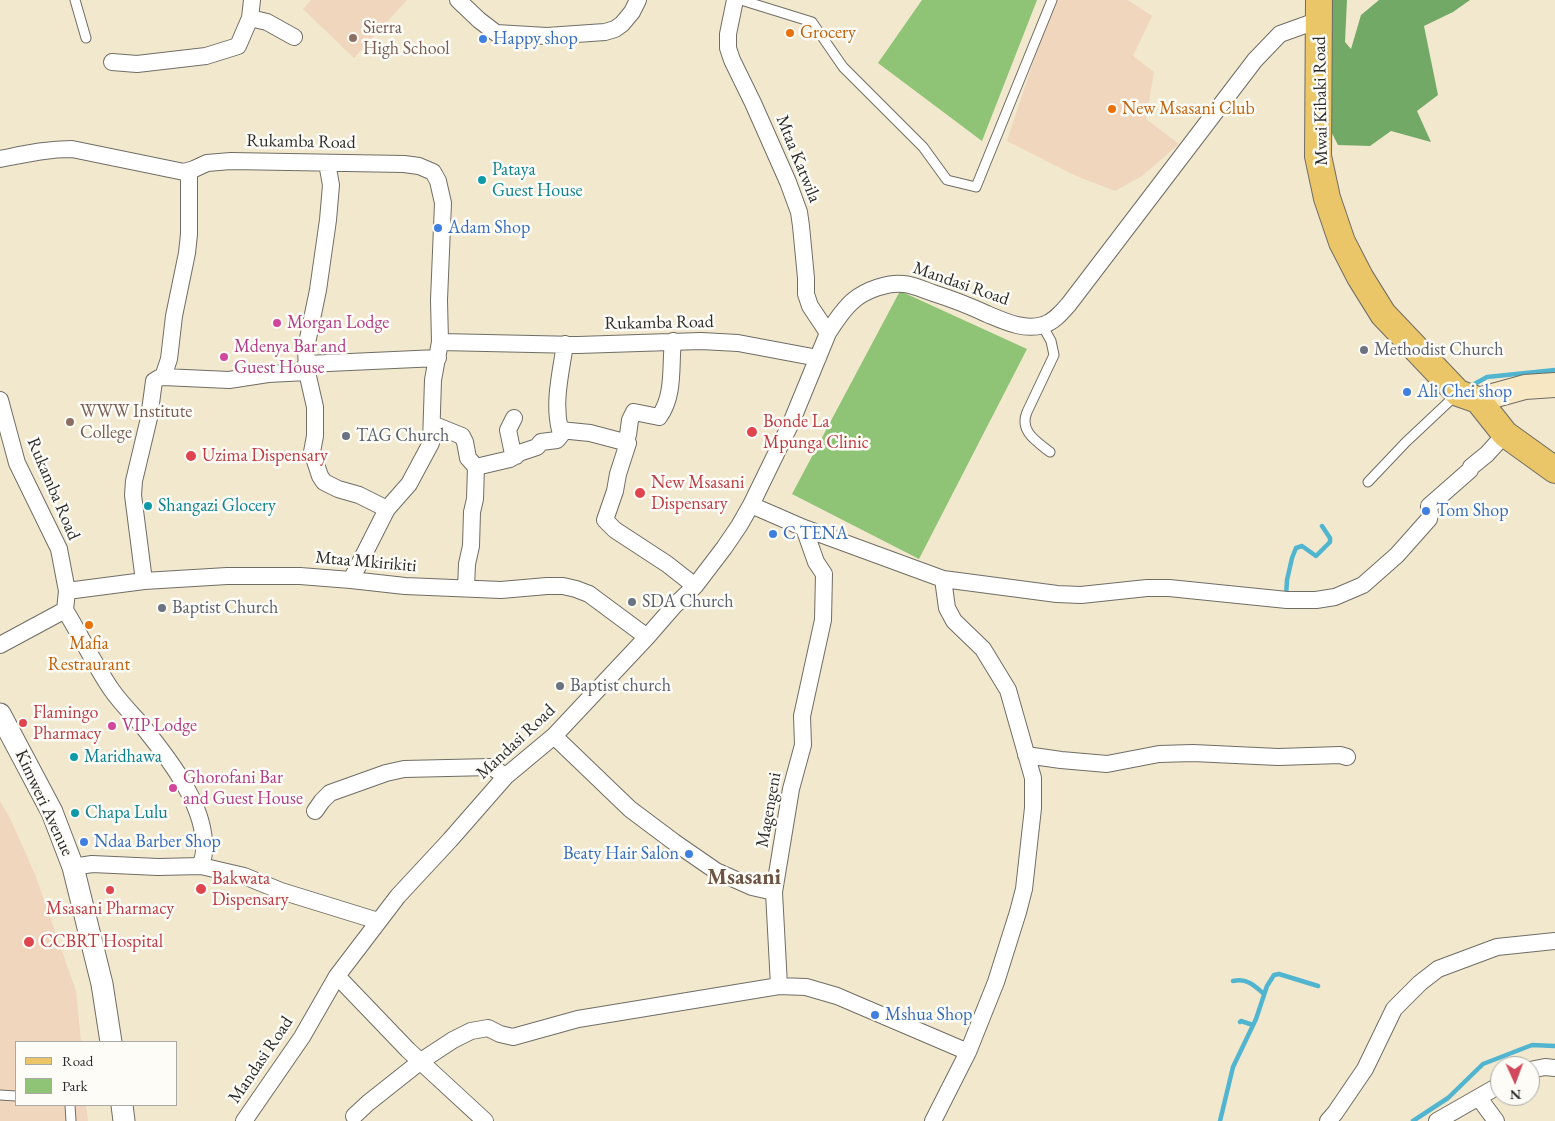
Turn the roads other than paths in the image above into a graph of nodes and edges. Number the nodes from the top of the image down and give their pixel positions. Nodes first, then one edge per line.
1 (75, 0) edge
2 (252, 0) edge
3 (458, 0) edge
4 (638, 0) edge
5 (735, 0) edge
6 (741, 0) edge
7 (1052, 0) edge
8 (1319, 10) edge
9 (250, 18) junction
10 (294, 37) dead end
11 (86, 38) dead end
12 (112, 62) dead end
13 (0, 159) edge
14 (327, 164) junction
15 (189, 171) junction
16 (1042, 325) junction
17 (828, 333) junction
18 (673, 341) junction
19 (565, 344) junction
20 (439, 350) junction
21 (818, 358) junction
22 (307, 368) junction
23 (163, 377) junction
24 (1555, 385) edge
25 (1468, 397) junction
26 (0, 400) edge
27 (514, 418) dead end
28 (432, 424) junction
29 (566, 430) junction
30 (1505, 434) junction
31 (628, 435) dead end
32 (1050, 452) dead end
33 (516, 456) junction
34 (476, 467) junction
35 (1555, 470) edge
36 (1368, 482) dead end
37 (751, 505) junction
38 (387, 509) junction
39 (804, 528) junction
40 (943, 579) junction
41 (351, 580) junction
42 (144, 581) junction
43 (695, 586) junction
44 (466, 588) junction
45 (67, 591) junction
46 (65, 610) junction
47 (647, 637) junction
48 (0, 645) edge
49 (2, 720) edge
50 (554, 736) junction
51 (1026, 755) junction
52 (1347, 757) dead end
53 (506, 776) junction
54 (316, 811) dead end
55 (201, 866) junction
56 (73, 867) junction
57 (774, 892) junction
58 (378, 921) junction
59 (1555, 941) edge
60 (337, 976) junction
61 (779, 986) junction
62 (111, 1041) edge
63 (968, 1052) junction
64 (421, 1061) junction
65 (1540, 1068) edge
66 (1555, 1068) edge
67 (1490, 1091) edge
68 (0, 1095) edge
69 (15, 1096) edge
70 (1479, 1098) junction
71 (70, 1106) edge
72 (122, 1106) edge
73 (354, 1116) dead end
74 (71, 1121) edge
75 (124, 1121) edge
76 (244, 1121) edge
77 (485, 1121) edge
78 (932, 1121) edge
79 (1328, 1121) edge
80 (1437, 1121) edge
81 (1496, 1121) edge

1 - 11 lane
2 - 9 street
3 - 4 street
5 - 17 street, Mtaa Katwila
6 - 7 lane
8 - 16 street
8 - 25 main road, Mwai Kibaki Road
9 - 10 street
9 - 12 street
13 - 15 street, Rukamba Road
14 - 15 street, Rukamba Road
14 - 20 street, Rukamba Road
14 - 22 street
15 - 23 street
16 - 17 street, Mandasi Road
16 - 32 lane
17 - 21 street, Mandasi Road
18 - 19 street, Rukamba Road
18 - 21 street, Rukamba Road
18 - 31 street
19 - 20 street, Rukamba Road
19 - 29 street
20 - 22 street
20 - 28 street, Rukamba Road
21 - 37 street, Mandasi Road
22 - 23 street
22 - 38 street
23 - 42 street
24 - 25 main road
25 - 30 main road, Mwai Kibaki Road
25 - 36 lane
26 - 45 street, Rukamba Road
27 - 33 street
28 - 34 street
28 - 38 street, Rukamba Road
29 - 33 street
29 - 43 street
30 - 35 main road, Mwai Kibaki Road
30 - 40 street
33 - 34 street
34 - 44 street
37 - 39 street
37 - 43 street, Mandasi Road
38 - 41 street, Rukamba Road
39 - 40 street
39 - 57 street, Magengeni
40 - 51 street
41 - 42 street, Mtaa Mkirikiti
41 - 44 street, Mtaa Mkirikiti
42 - 45 street, Mtaa Mkirikiti
43 - 47 street, Mandasi Road
44 - 47 street, Mtaa Mkirikiti
45 - 46 street, Rukamba Road
46 - 48 street
46 - 55 street
47 - 50 street, Mandasi Road
49 - 56 street, Kimweri Avenue
50 - 53 street, Mandasi Road
50 - 57 street
51 - 52 street
51 - 63 street
53 - 54 street
53 - 58 street, Mandasi Road
55 - 56 street
55 - 58 street
56 - 62 street, Kimweri Avenue
57 - 61 street, Magengeni
58 - 60 street, Mandasi Road
59 - 79 street
60 - 64 street
60 - 76 street, Mandasi Road
61 - 63 street
61 - 64 street
63 - 78 street
64 - 73 street
64 - 77 street
65 - 66 street
67 - 70 street
68 - 69 lane
70 - 80 street
70 - 81 street
71 - 74 lane
72 - 75 street

